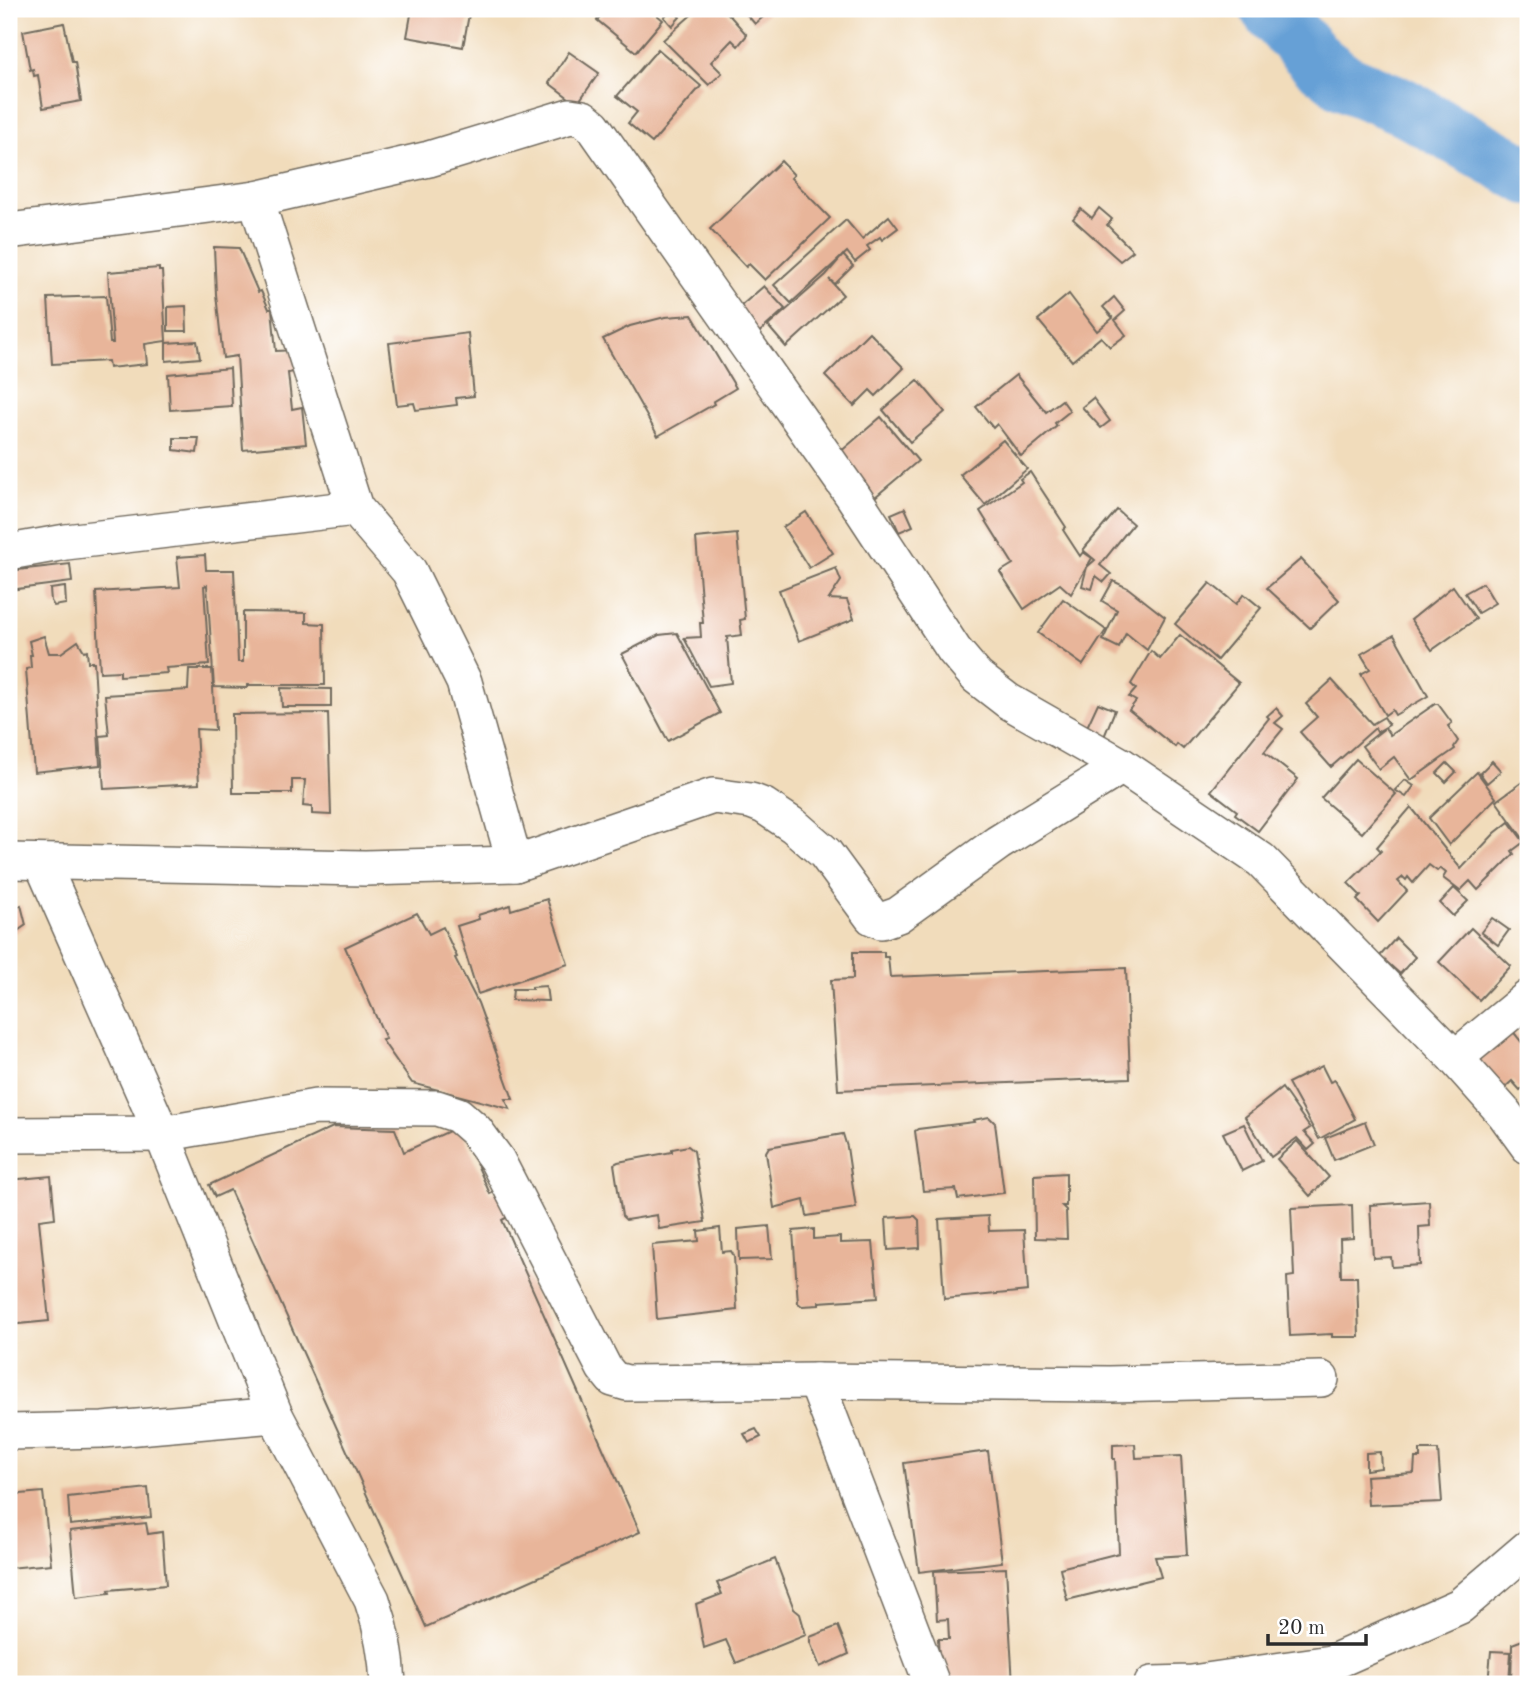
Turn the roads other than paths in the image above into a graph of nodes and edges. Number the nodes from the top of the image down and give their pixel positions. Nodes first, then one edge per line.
1 (256, 199) junction
2 (9, 231) edge
3 (355, 508) junction
4 (9, 552) edge
5 (1122, 766) junction
6 (26, 862) edge
7 (515, 864) junction
8 (1528, 998) edge
9 (1455, 1058) junction
10 (162, 1134) junction
11 (9, 1135) edge
12 (1528, 1146) edge
13 (1321, 1379) dead end
14 (816, 1381) junction
15 (275, 1415) junction
16 (9, 1432) edge
17 (1528, 1548) edge
18 (388, 1684) edge
19 (932, 1684) edge
20 (1152, 1684) edge

1 - 2 street
1 - 3 street
1 - 5 street
3 - 4 street
3 - 7 street
5 - 7 street
5 - 9 street
6 - 7 street
6 - 10 street
8 - 9 street
9 - 12 street
10 - 11 street
10 - 14 street
10 - 15 street
13 - 14 street
14 - 19 street
15 - 16 street
15 - 18 street
17 - 20 street

